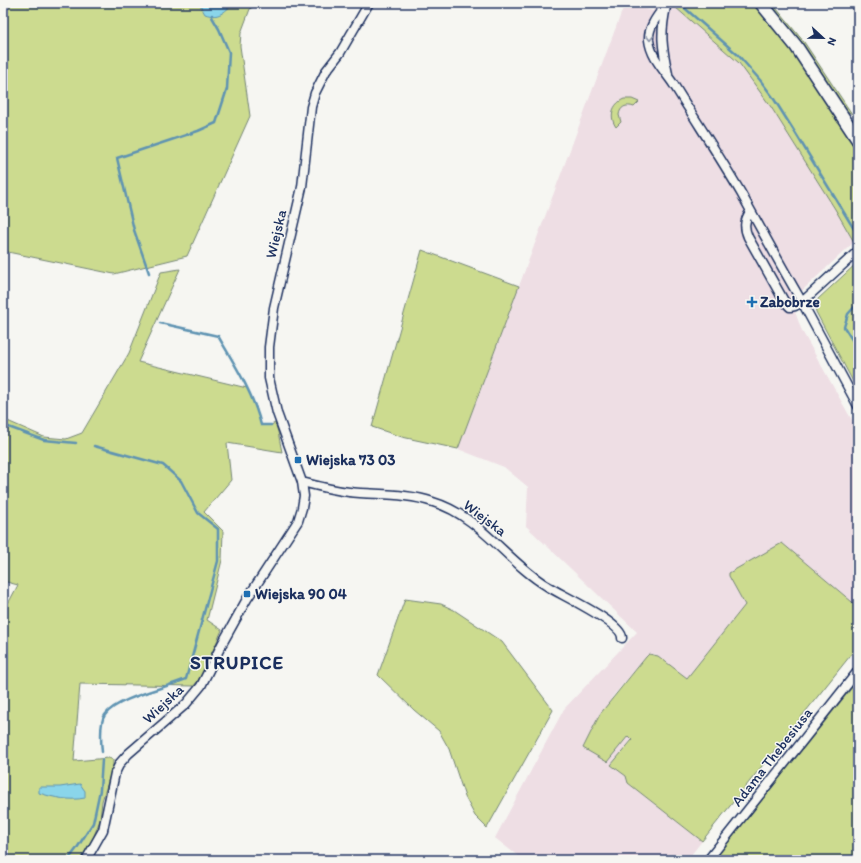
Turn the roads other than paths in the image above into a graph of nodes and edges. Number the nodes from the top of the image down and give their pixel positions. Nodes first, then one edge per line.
1 (369, 3) edge
2 (760, 3) edge
3 (666, 4) edge
4 (669, 78) junction
5 (858, 140) edge
6 (750, 212) junction
7 (858, 251) edge
8 (802, 302) junction
9 (858, 406) edge
10 (302, 482) junction
11 (622, 638) dead end
12 (858, 671) edge
13 (86, 860) edge
14 (708, 860) edge

1 - 10 street, Wiejska
2 - 5 street
3 - 4 street
3 -> 4 street
4 - 6 street
6 - 8 street
6 - 8 street
7 - 8 street
8 - 9 street
10 - 11 street, Wiejska
10 - 13 street, Wiejska
12 - 14 street, Adama Thebesiusa

